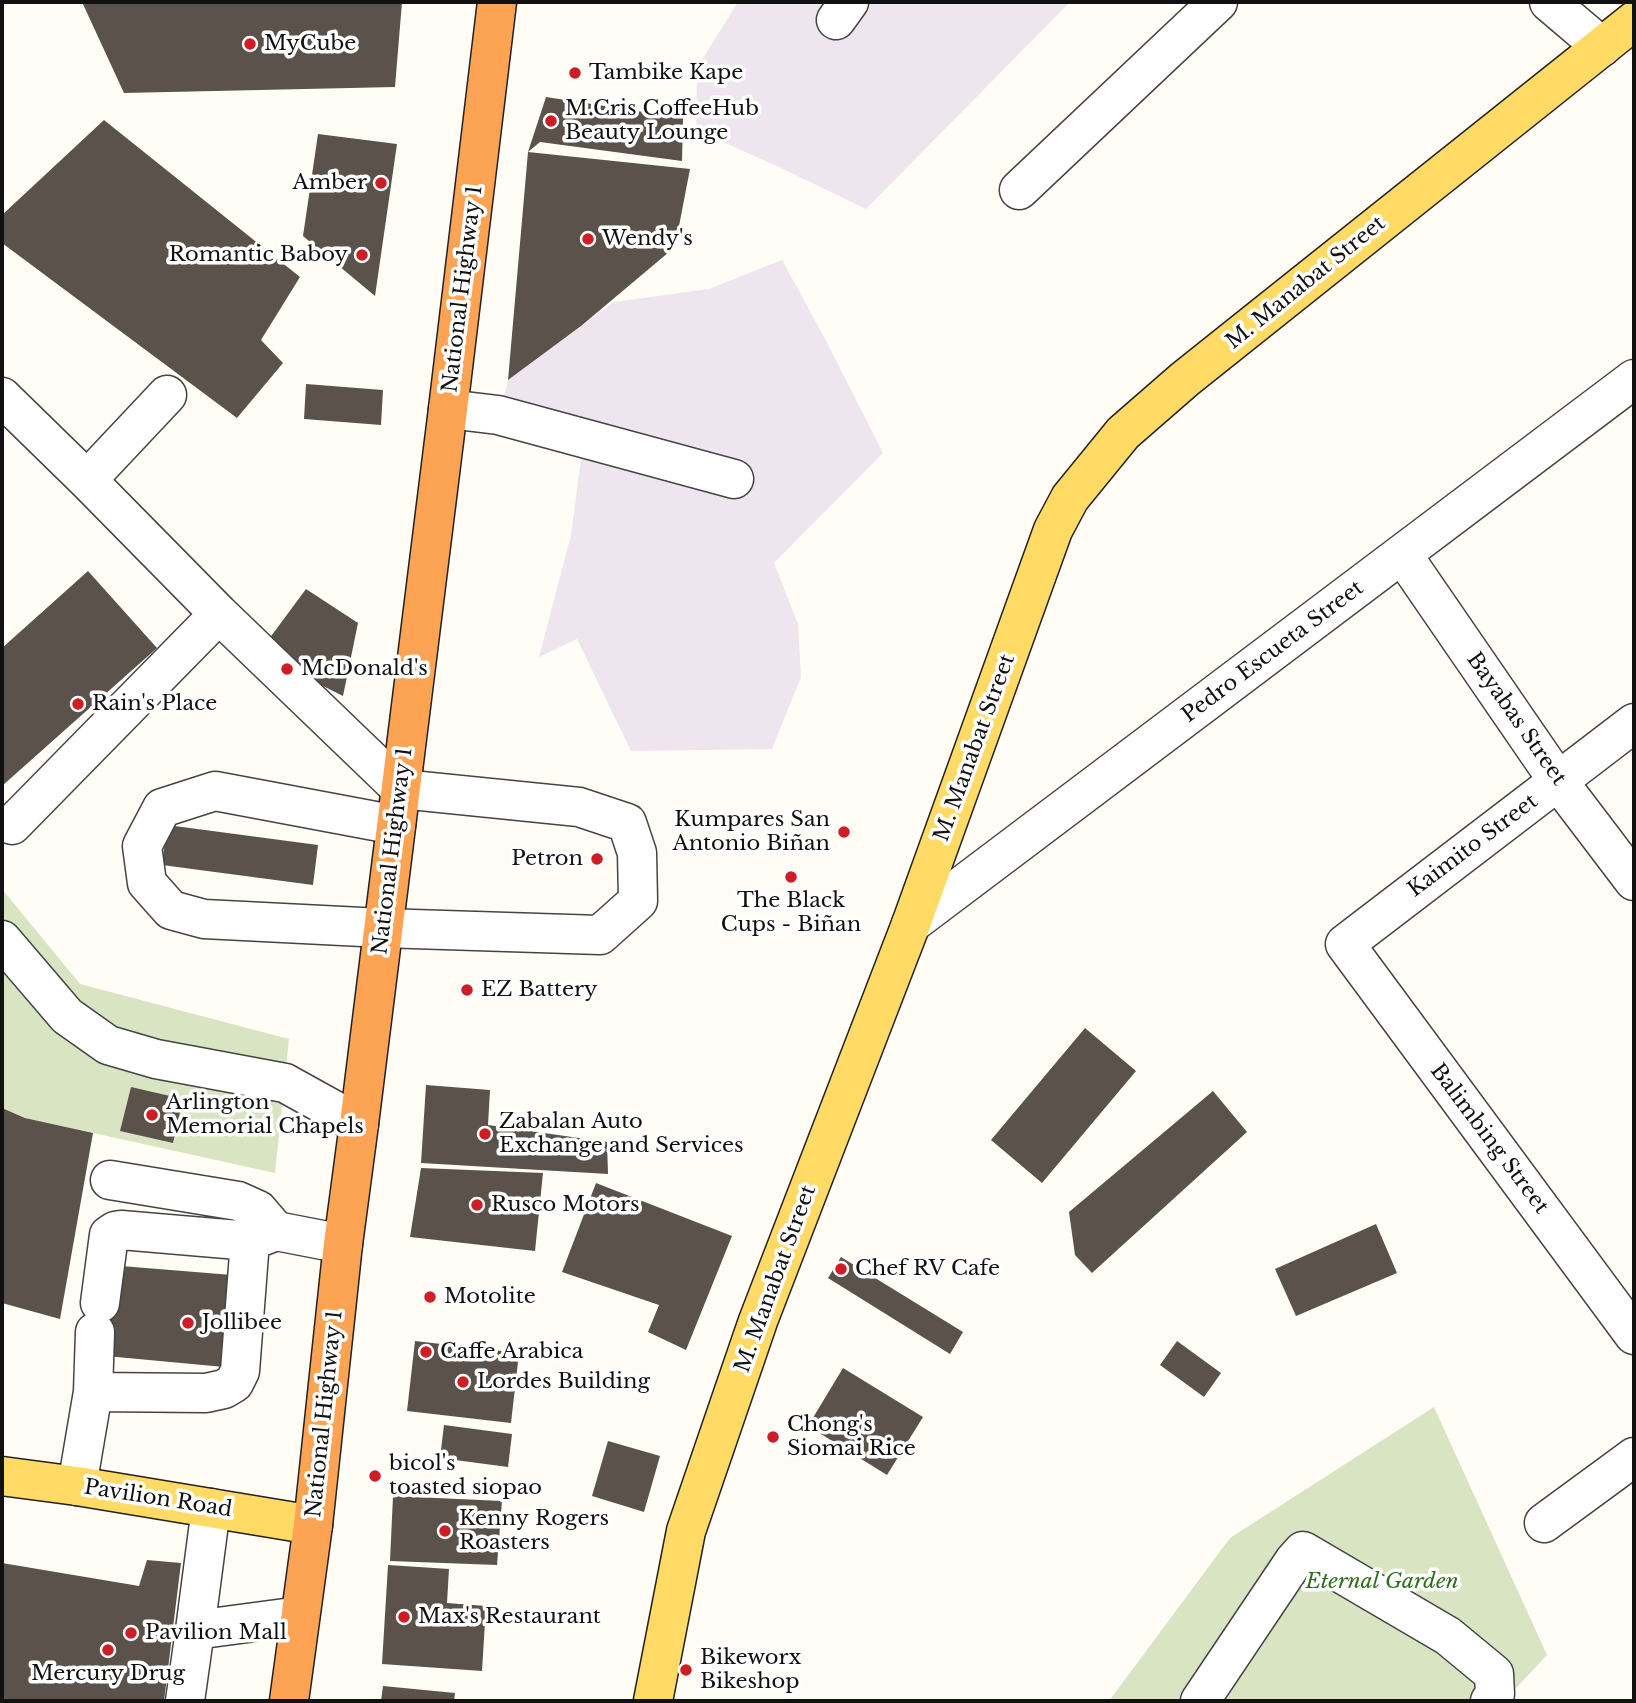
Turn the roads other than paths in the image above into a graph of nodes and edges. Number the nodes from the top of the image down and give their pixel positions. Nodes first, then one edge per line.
1 (497, 2) edge
2 (1219, 2) edge
3 (1549, 2) edge
4 (1634, 21) edge
5 (1602, 47) junction
6 (1019, 190) dead end
7 (1634, 379) edge
8 (167, 395) dead end
9 (2, 397) edge
10 (448, 408) junction
11 (734, 479) dead end
12 (87, 480) junction
13 (1402, 554) junction
14 (219, 614) junction
15 (1634, 723) edge
16 (1558, 781) junction
17 (399, 807) junction
18 (12, 825) dead end
19 (1634, 881) edge
20 (911, 925) junction
21 (383, 928) junction
22 (2, 940) edge
23 (1345, 944) joint
24 (359, 1124) junction
25 (110, 1180) dead end
26 (263, 1236) junction
27 (343, 1244) junction
28 (1634, 1335) edge
29 (93, 1392) junction
30 (1634, 1457) edge
31 (2, 1476) edge
32 (77, 1486) junction
33 (211, 1508) junction
34 (1544, 1523) dead end
35 (313, 1525) junction
36 (300, 1616) junction
37 (195, 1630) junction
38 (185, 1701) edge
39 (289, 1701) edge
40 (653, 1701) edge
41 (1200, 1701) edge
42 (1490, 1701) edge

1 - 10 highway, National Highway 1
2 - 6 street
3 - 5 street
4 - 5 main road, M. Manabat Street
5 - 20 main road, M. Manabat Street
7 - 13 street, Pedro Escueta Street
8 - 12 street
9 - 12 street
10 - 11 street
10 - 17 highway, National Highway 1
12 - 14 street
13 - 16 street, Bayabas Street
13 - 20 street, Pedro Escueta Street
14 - 17 street
14 - 18 street
15 - 16 street, Kaimito Street
16 - 19 street, Bayabas Street
16 - 23 street, Kaimito Street
17 - 21 highway, National Highway 1
17 - 21 street
17 - 21 street
20 - 40 main road, M. Manabat Street
21 - 24 highway, National Highway 1
22 - 24 street
23 - 28 street, Balimbing Street
24 - 27 highway, National Highway 1
25 - 26 street
26 - 27 street
26 - 29 street
26 - 29 street
27 - 35 highway, National Highway 1
29 - 32 street
30 - 34 street
31 - 32 main road, Pavilion Road
32 - 33 main road, Pavilion Road
33 - 35 main road, Pavilion Road
33 - 37 street
35 - 36 highway, National Highway 1
36 - 37 street
36 - 39 highway, National Highway 1
37 - 38 street
41 - 42 street

